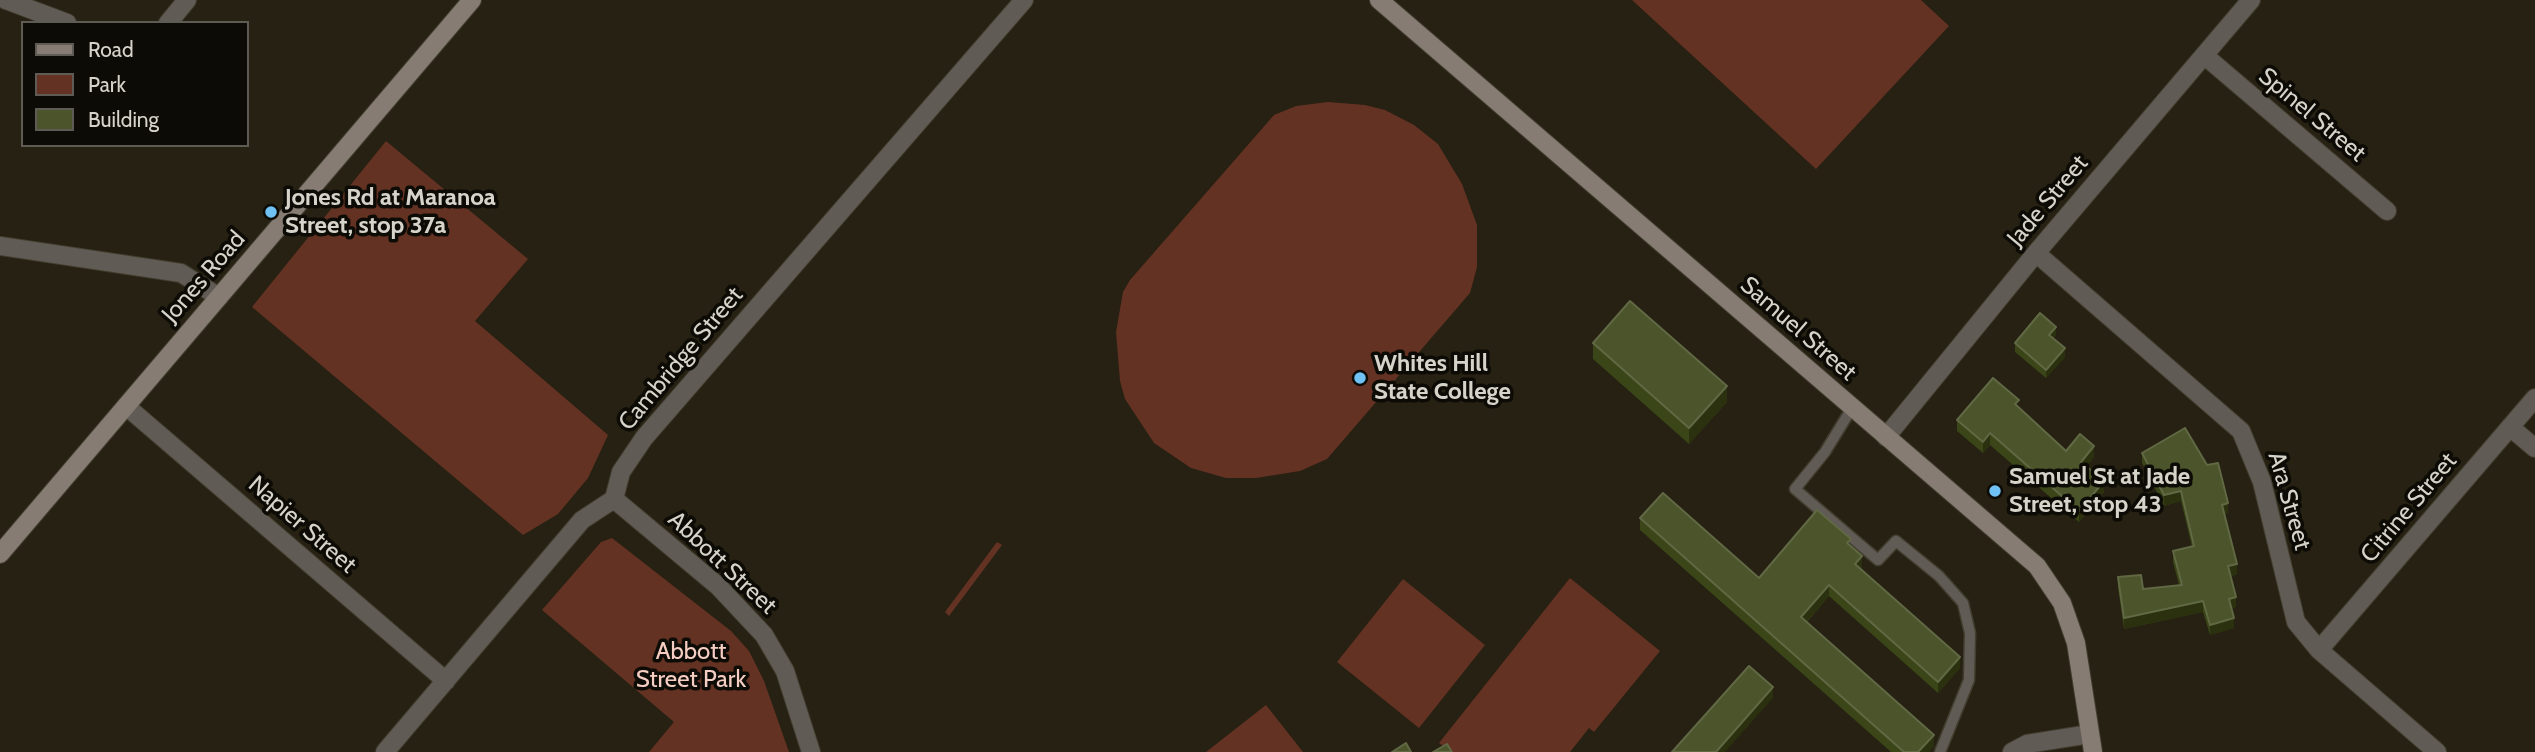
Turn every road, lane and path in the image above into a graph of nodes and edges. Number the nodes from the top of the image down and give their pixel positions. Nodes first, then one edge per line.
1 (6, 0) edge
2 (187, 0) edge
3 (472, 0) edge
4 (1024, 0) edge
5 (1379, 0) edge
6 (2251, 0) edge
7 (62, 21) edge
8 (170, 21) edge
9 (2205, 56) junction
10 (2388, 211) dead end
11 (0, 246) edge
12 (2036, 253) junction
13 (219, 297) junction
14 (2535, 398) edge
15 (126, 406) junction
16 (1852, 408) junction
17 (2510, 427) junction
18 (1886, 437) junction
19 (2535, 448) edge
20 (614, 499) junction
21 (0, 554) edge
22 (2319, 650) junction
23 (446, 681) junction
24 (2091, 743) edge
25 (385, 752) edge
26 (811, 752) edge
27 (1940, 752) edge
28 (2012, 752) edge
29 (2437, 752) edge

1 - 7 street
2 - 8 street
3 - 13 street, Jones Road
4 - 20 street, Cambridge Street
5 - 16 street, Samuel Street
6 - 9 street, Jade Street
9 - 10 street, Spinel Street
9 - 12 street, Jade Street
11 - 13 street
12 - 18 street, Jade Street
12 - 22 street, Ara Street
13 - 15 street, Jones Road
14 - 17 street, Citrine Street
15 - 21 street, Jones Road
15 - 23 street, Napier Street
16 - 18 street, Samuel Street
16 - 27 lane
17 - 19 street
17 - 22 street, Citrine Street
18 - 24 street, Samuel Street
20 - 23 street
20 - 26 street, Abbott Street
22 - 29 street, Ara Street
23 - 25 street
24 - 28 street

